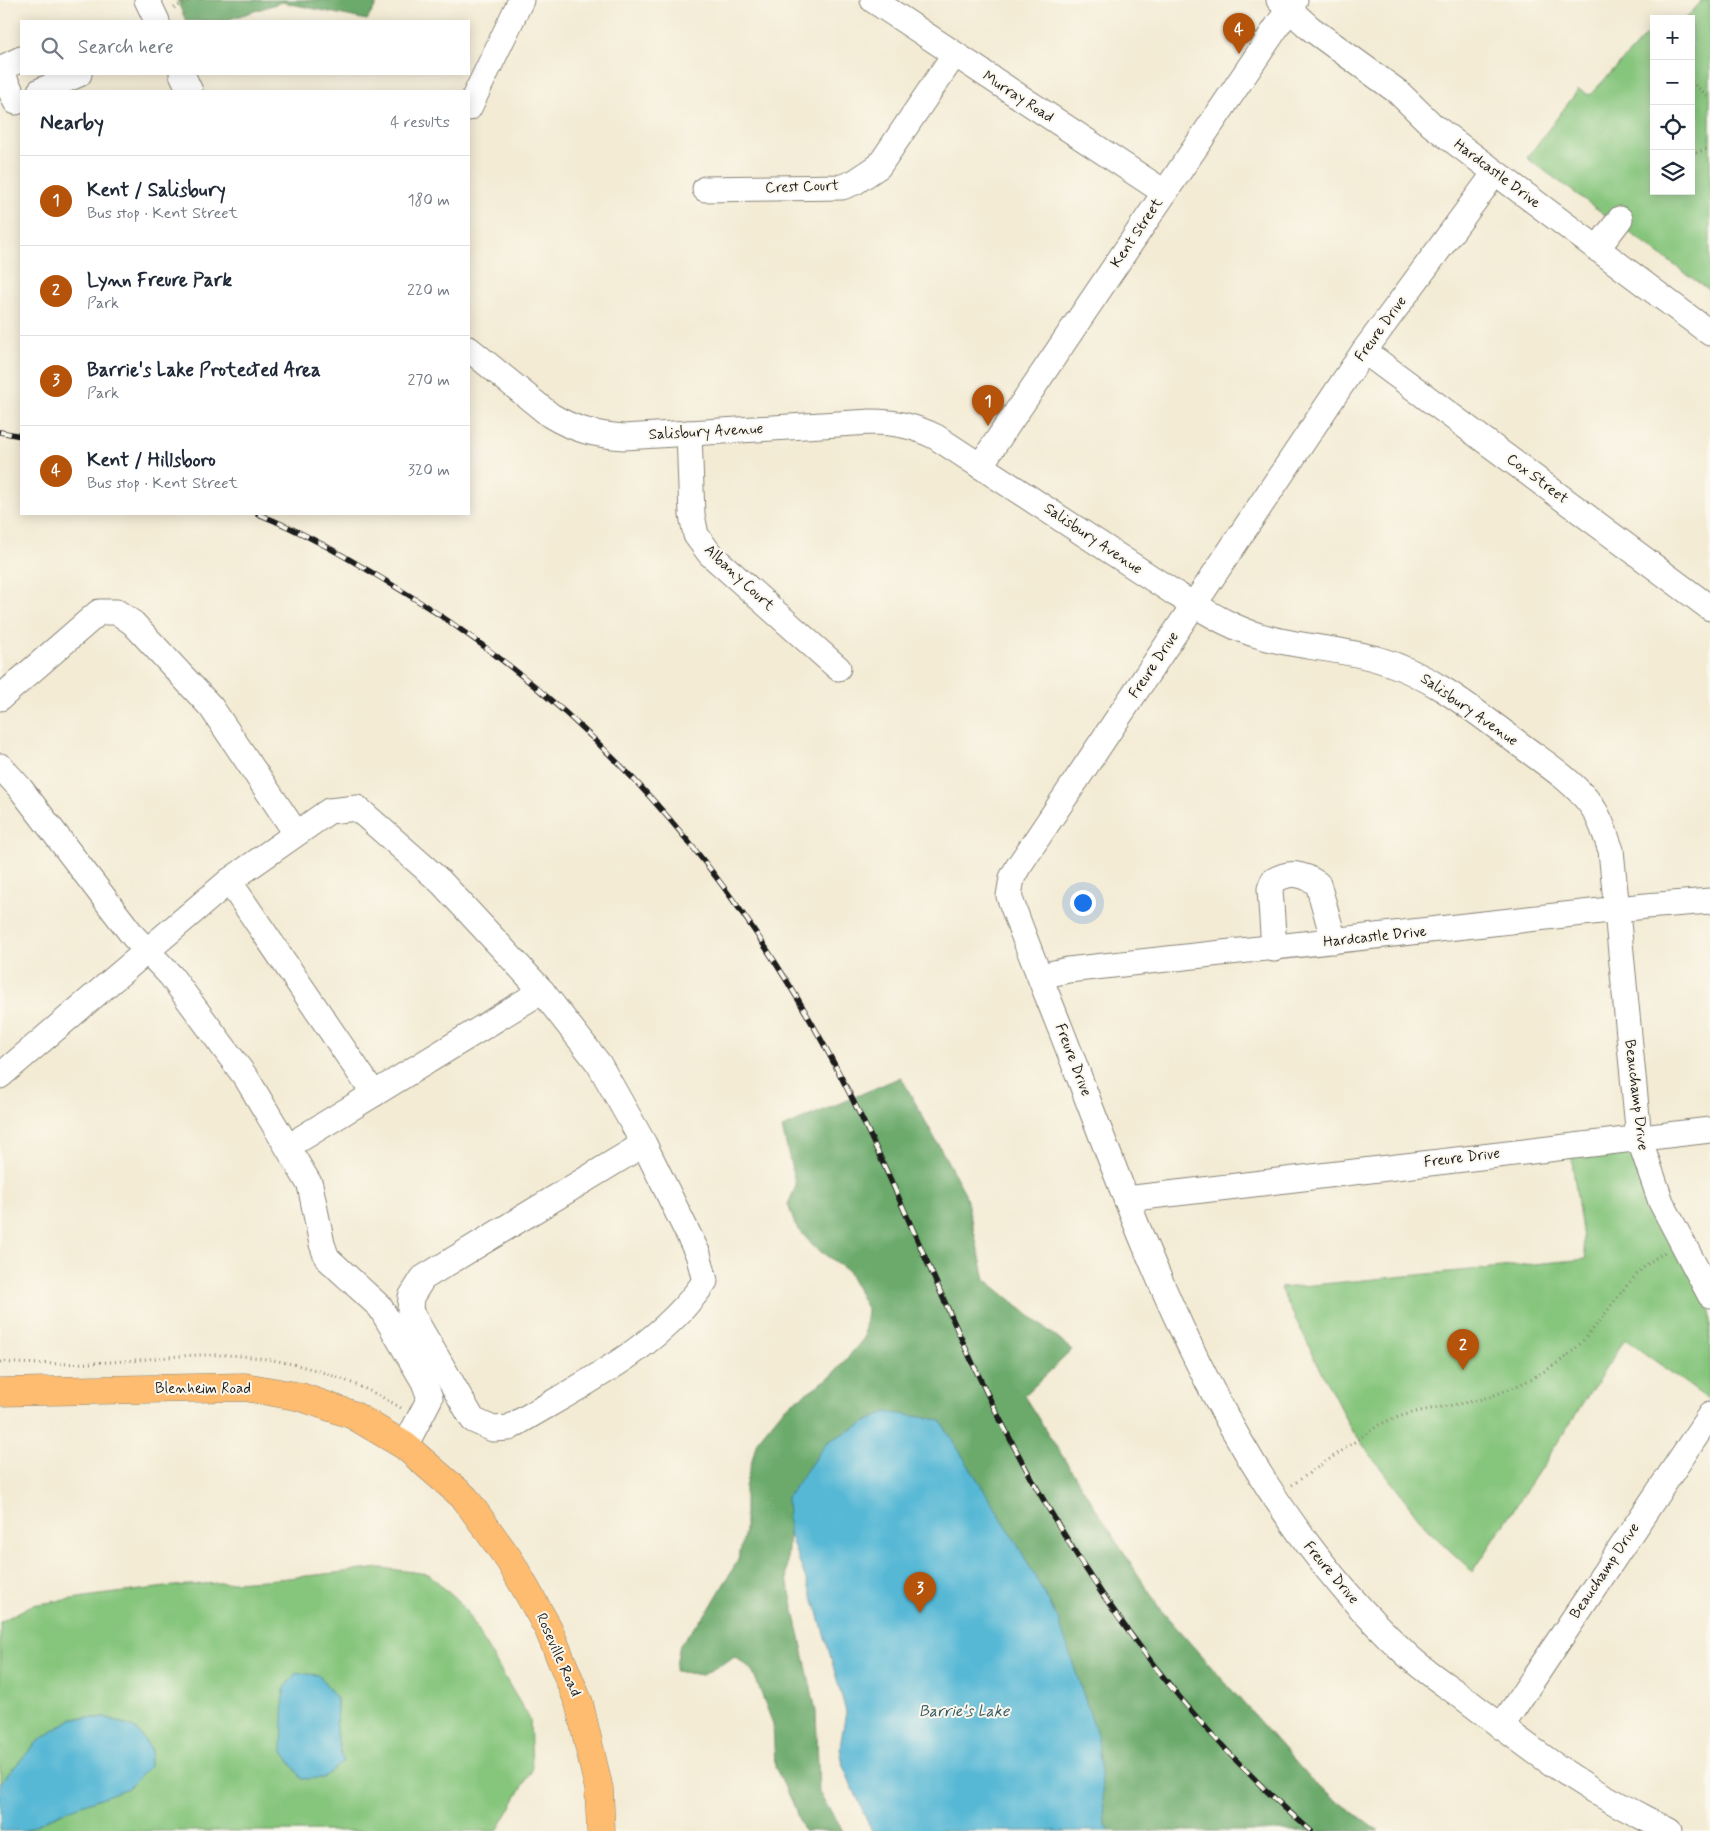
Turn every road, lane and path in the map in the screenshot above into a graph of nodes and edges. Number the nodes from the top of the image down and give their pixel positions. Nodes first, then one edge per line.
1 (148, 0) edge
2 (521, 0) edge
3 (873, 0) edge
4 (1287, 3) edge
5 (157, 20) edge
6 (954, 55) junction
7 (20, 59) edge
8 (77, 75) edge
9 (182, 75) edge
10 (1695, 85) edge
11 (42, 90) edge
12 (190, 90) edge
13 (1710, 98) edge
14 (12, 103) edge
15 (470, 106) edge
16 (1710, 148) edge
17 (1695, 153) edge
18 (1495, 172) junction
19 (705, 189) dead end
20 (1164, 192) junction
21 (1620, 219) dead end
22 (1598, 249) junction
23 (1710, 333) edge
24 (470, 350) edge
25 (1364, 351) junction
26 (689, 433) junction
27 (980, 466) junction
28 (1195, 605) junction
29 (1710, 608) edge
30 (838, 668) dead end
31 (0, 698) edge
32 (0, 766) edge
33 (296, 833) junction
34 (229, 881) junction
35 (1710, 901) edge
36 (1617, 910) junction
37 (1334, 941) junction
38 (1274, 949) junction
39 (146, 951) junction
40 (1041, 976) junction
41 (542, 991) junction
42 (0, 1076) edge
43 (374, 1094) junction
44 (1710, 1130) edge
45 (302, 1138) dead end
46 (1639, 1138) junction
47 (644, 1144) junction
48 (1126, 1199) junction
49 (1682, 1243) junction
50 (1710, 1295) edge
51 (0, 1392) edge
52 (1710, 1415) edge
53 (405, 1446) junction
54 (465, 1498) joint
55 (1273, 1498) junction
56 (1501, 1727) junction
57 (601, 1831) edge
58 (1670, 1831) edge

1 - 5 street
2 - 15 street
3 - 6 street, Murray Road
4 - 18 street, Hardcastle Drive
4 - 20 street, Kent Street
6 - 19 street, Crest Court
6 - 20 street, Murray Road
7 - 14 street
8 - 11 street
9 - 12 street
10 - 13 path
16 - 17 path
18 - 22 street, Hardcastle Drive
18 - 25 street, Freure Drive
20 - 27 street, Kent Street
21 - 22 street
22 - 23 street, Hardcastle Drive
24 - 26 street, Salisbury Avenue
25 - 28 street, Freure Drive
25 - 29 street, Cox Street
26 - 27 street, Salisbury Avenue
26 - 30 street, Albany Court
27 - 28 street, Salisbury Avenue
28 - 36 street, Salisbury Avenue
28 - 40 street, Freure Drive
31 - 33 street
32 - 39 street
33 - 34 street
33 - 41 street
34 - 39 street
34 - 43 street
35 - 36 street, Hardcastle Drive
36 - 37 street, Hardcastle Drive
36 - 46 street, Beauchamp Drive
37 - 38 street, Hardcastle Drive
37 - 38 street
38 - 40 street, Hardcastle Drive
39 - 42 street
39 - 53 street
40 - 48 street, Freure Drive
41 - 43 street
41 - 47 street
43 - 45 street
44 - 46 street, Freure Drive
46 - 48 street, Freure Drive
46 - 49 street, Beauchamp Drive
47 - 47 street
48 - 55 street, Freure Drive
49 - 50 street, Beauchamp Drive
49 - 55 path
51 - 53 main road, Blenheim Road
52 - 56 street, Beauchamp Drive
53 - 54 main road, Blenheim Road
54 - 57 main road, Roseville Road
55 - 56 street, Freure Drive
56 - 58 street, Freure Drive

